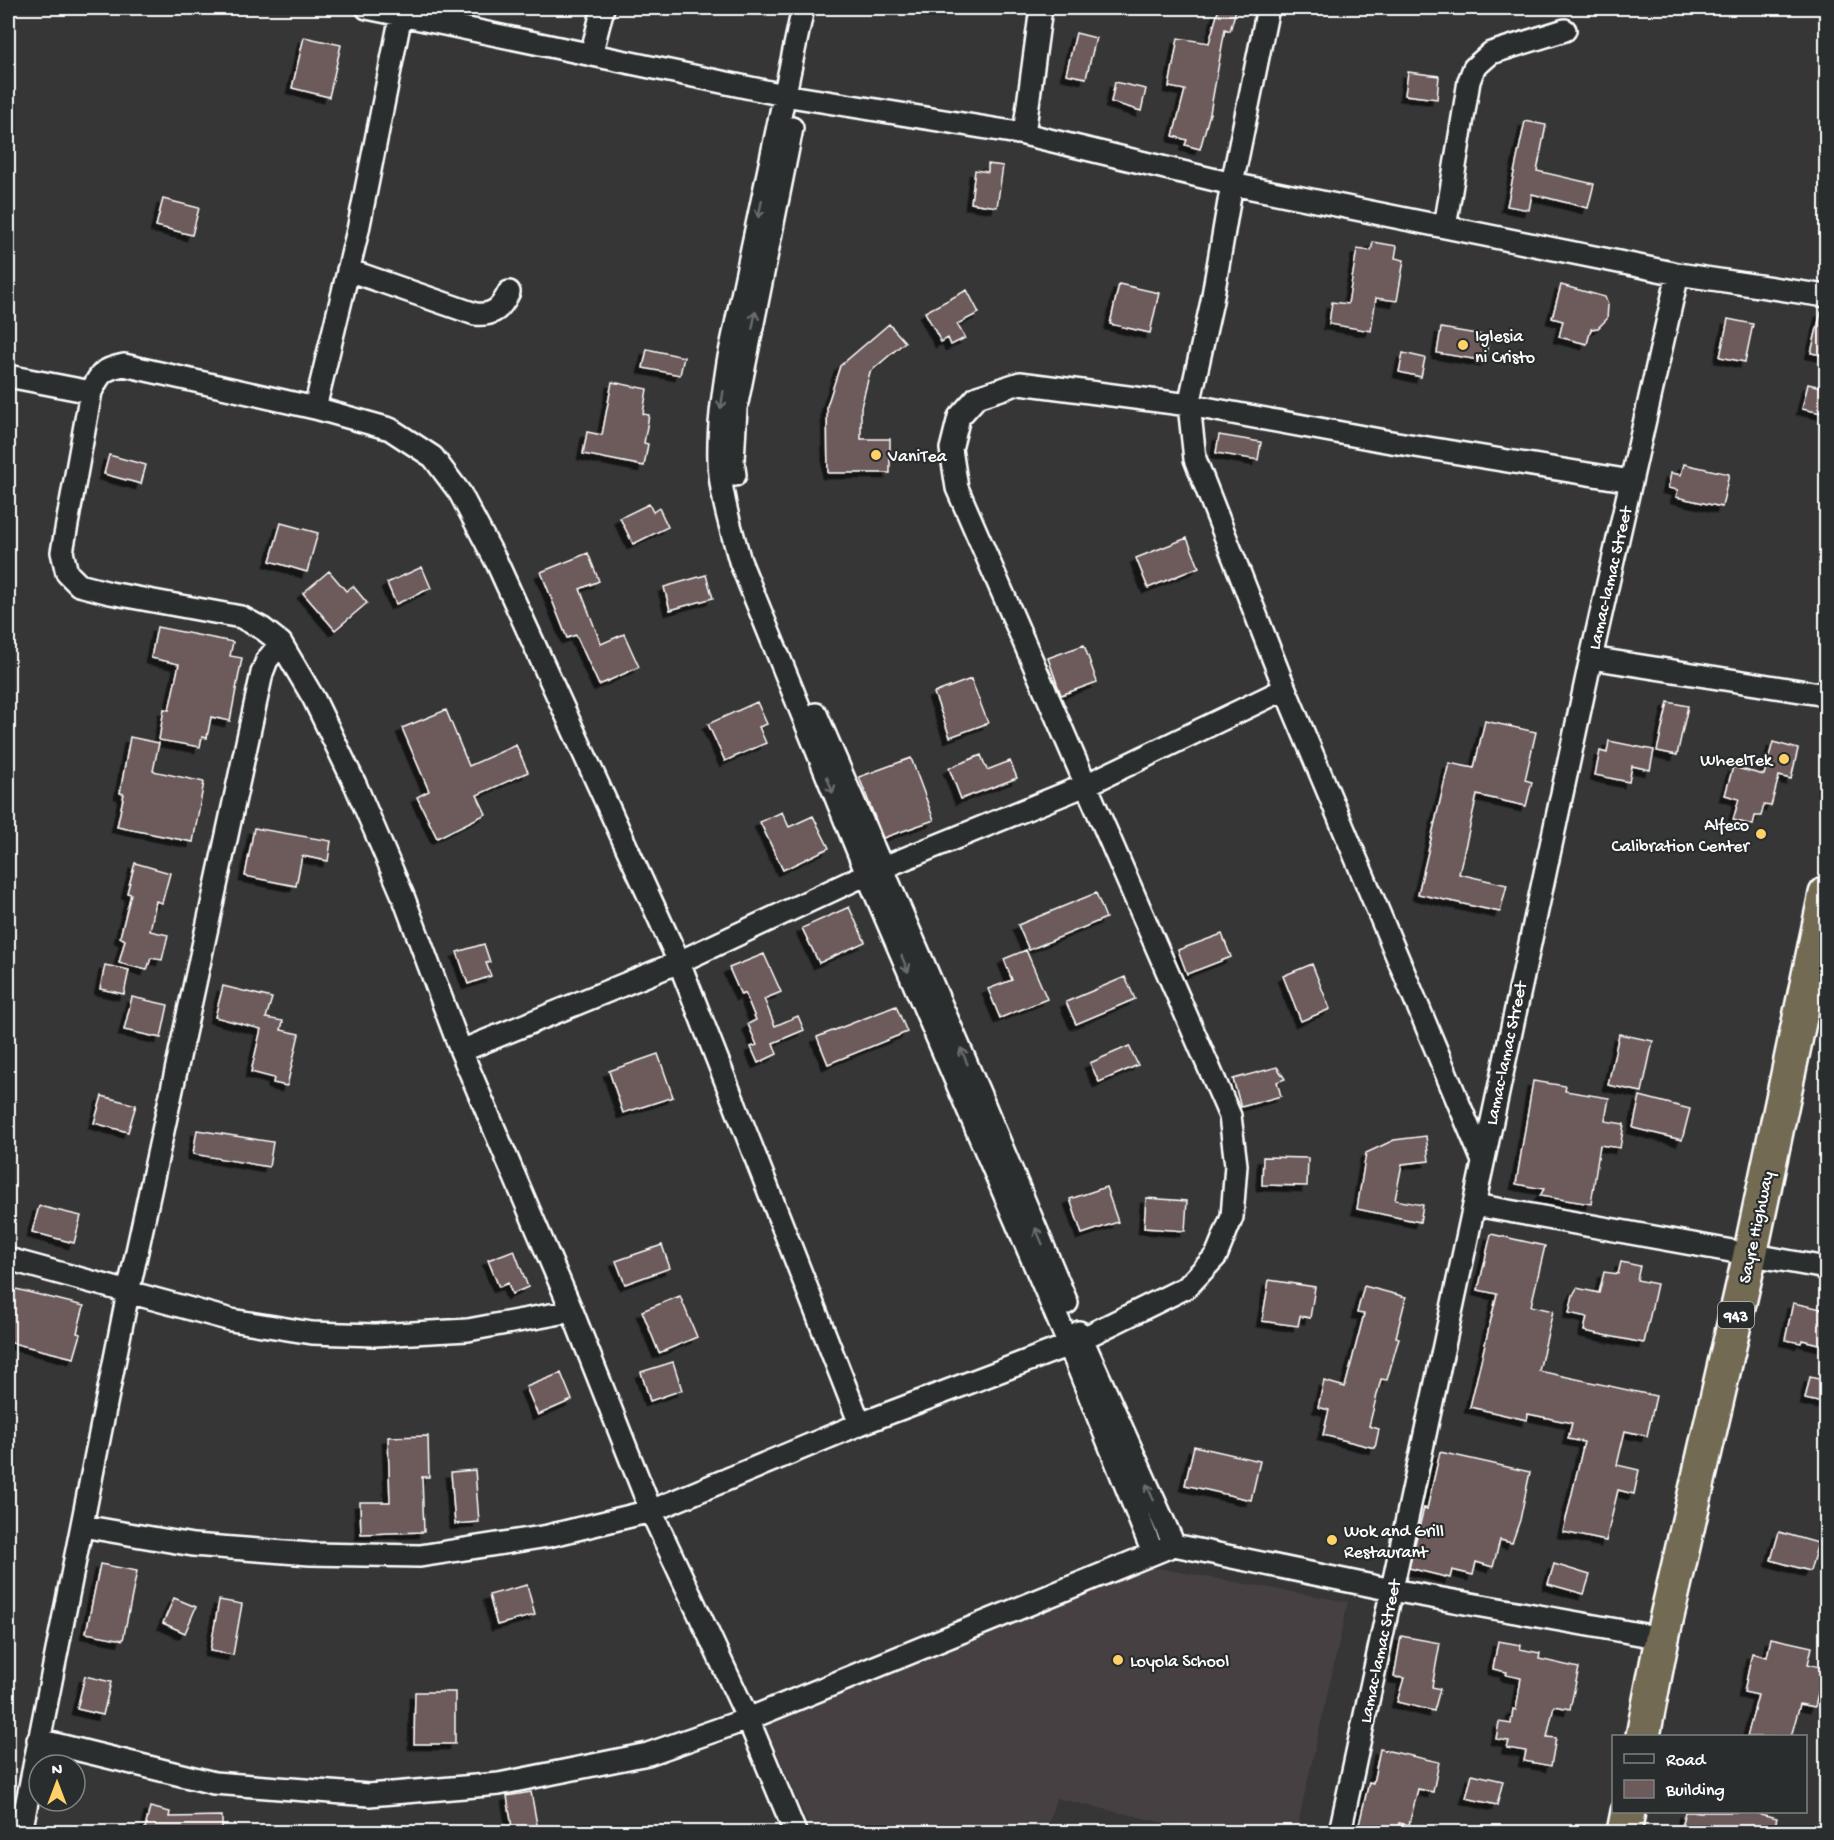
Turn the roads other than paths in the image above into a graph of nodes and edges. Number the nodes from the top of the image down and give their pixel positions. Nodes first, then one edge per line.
1 (367, 8) edge
2 (603, 8) edge
3 (803, 8) edge
4 (817, 8) edge
5 (1041, 8) edge
6 (1268, 8) edge
7 (402, 11) edge
8 (1565, 30) dead end
9 (591, 55) junction
10 (791, 96) junction
11 (1024, 134) junction
12 (1232, 184) junction
13 (1445, 227) junction
14 (348, 270) junction
15 (1678, 274) junction
16 (509, 292) dead end
17 (1827, 296) edge
18 (8, 375) edge
19 (91, 392) junction
20 (1190, 405) junction
21 (315, 408) junction
22 (1631, 481) junction
23 (281, 643) junction
24 (1591, 658) junction
25 (1285, 689) junction
26 (1827, 695) edge
27 (1086, 785) junction
28 (875, 871) junction
29 (1827, 894) edge
30 (679, 962) junction
31 (461, 1051) junction
32 (1482, 1159) junction
33 (1475, 1205) junction
34 (1750, 1254) junction
35 (8, 1259) edge
36 (1827, 1268) edge
37 (128, 1293) junction
38 (572, 1311) junction
39 (1075, 1342) junction
40 (860, 1424) junction
41 (651, 1511) junction
42 (81, 1526) junction
43 (1174, 1545) junction
44 (1153, 1553) junction
45 (1392, 1590) junction
46 (1662, 1638) junction
47 (748, 1719) junction
48 (1643, 1735) edge
49 (38, 1740) junction
50 (1628, 1813) edge
51 (21, 1833) edge
52 (795, 1833) edge
53 (1340, 1833) edge
54 (1624, 1833) edge

1 - 7 street
2 - 9 street
3 - 10 street
4 - 10 street
5 - 11 street
6 - 12 street
7 - 9 street
7 - 14 street
8 - 13 street
9 - 10 street
10 - 11 street
10 - 28 street
11 - 12 street
12 - 13 street
12 - 20 street
13 - 15 street
14 - 16 street
14 - 21 street
15 - 17 street
15 - 22 street, Lamac-lamac Street
18 - 19 street
19 - 21 street
19 - 23 street
20 - 22 street
20 - 25 street
20 - 27 street
21 - 30 street
22 - 24 street, Lamac-lamac Street
23 - 31 street
23 - 37 street
24 - 26 street
24 - 32 street, Lamac-lamac Street
25 - 27 street
25 - 32 street
27 - 28 street
27 - 39 street
28 - 30 street
28 - 39 street
29 - 34 highway, Sayre Highway / 943
30 - 31 street
30 - 40 street
31 - 38 street
32 - 33 street, Lamac-lamac Street
33 - 34 street
33 - 45 street, Lamac-lamac Street
34 - 36 street
34 - 46 highway, Sayre Highway / 943
35 - 37 street
37 - 38 street
37 - 42 street
38 - 41 street
39 - 40 street
43 -> 39 street
39 - 44 street
40 - 41 street
41 - 42 street
41 - 47 street
42 - 49 street
43 - 44 street
43 - 45 street
44 - 47 street
45 - 46 street
45 - 53 street, Lamac-lamac Street
46 - 48 highway, Sayre Highway / 943
47 - 49 street
47 - 52 street
49 - 51 street
50 - 54 highway

